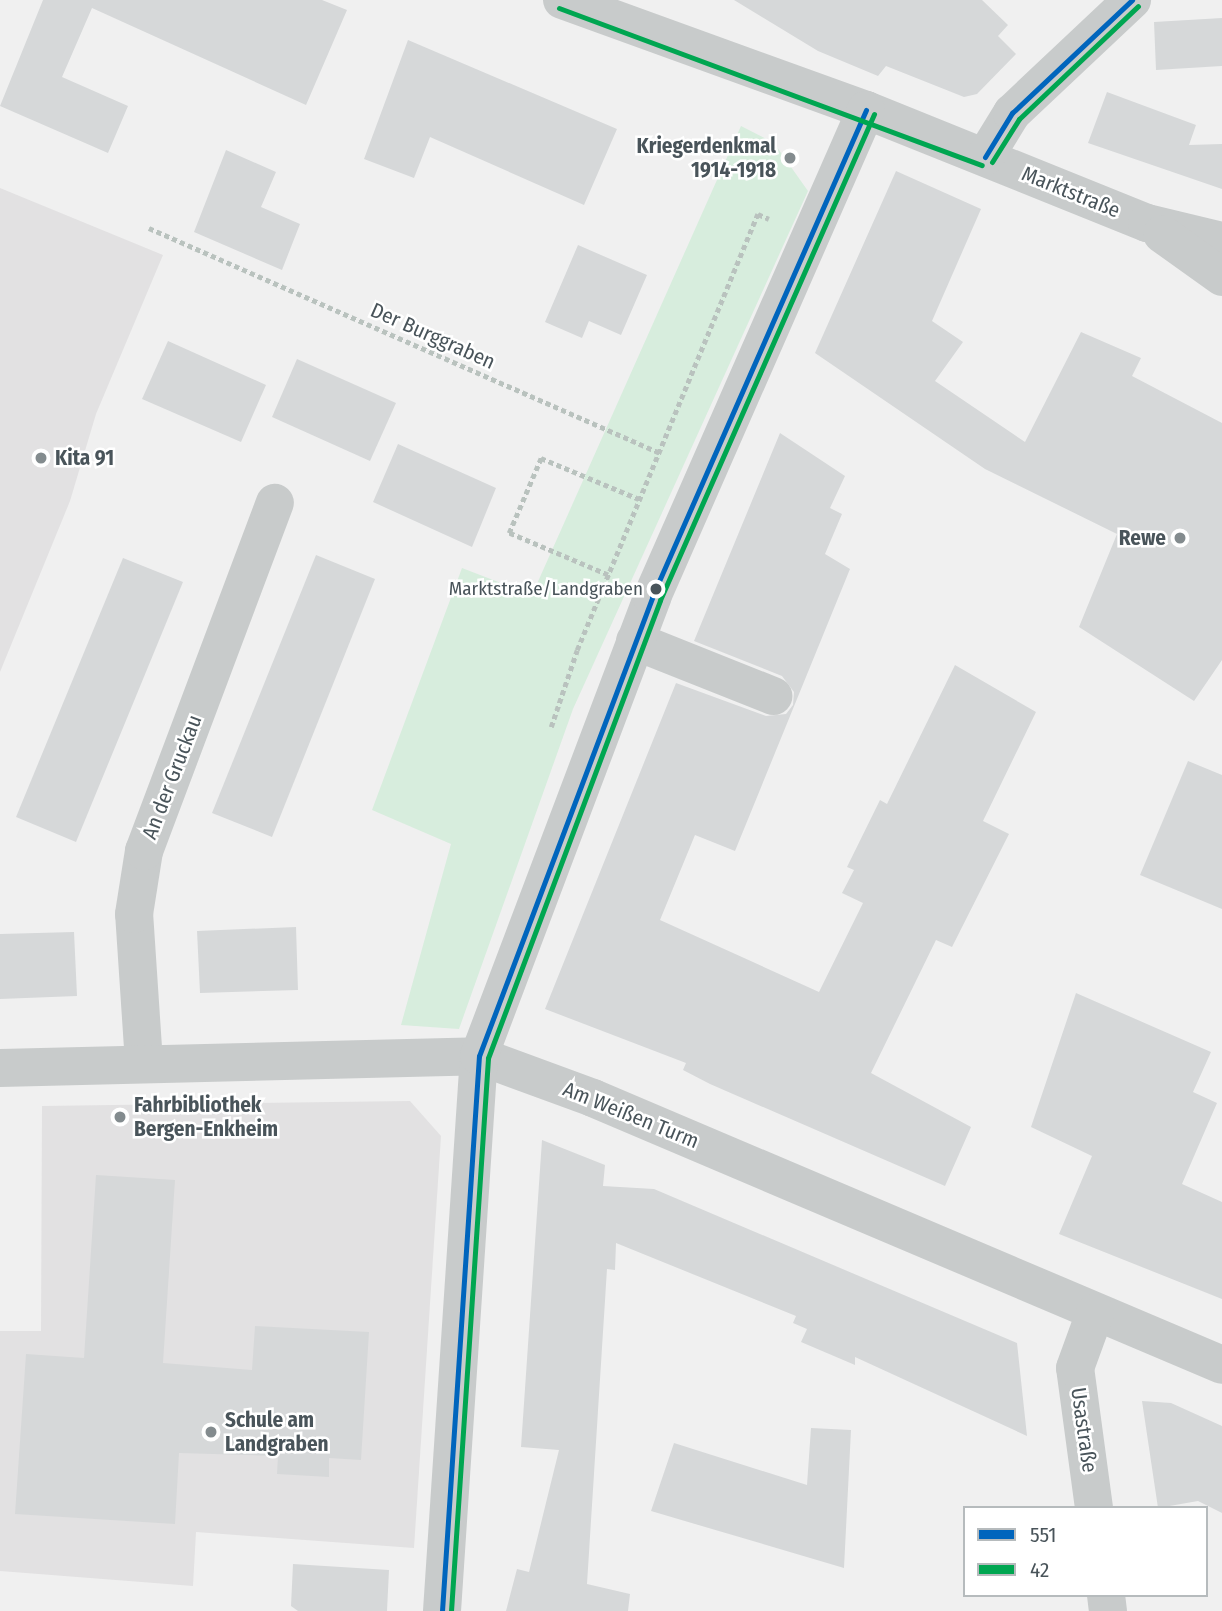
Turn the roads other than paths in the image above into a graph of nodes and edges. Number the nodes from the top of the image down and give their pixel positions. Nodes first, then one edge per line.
1 (562, 0) edge
2 (1132, 0) edge
3 (866, 110) junction
4 (985, 157) junction
5 (1147, 223) junction
6 (1222, 241) edge
7 (1222, 277) edge
8 (275, 503) dead end
9 (635, 640) junction
10 (773, 696) dead end
11 (479, 1056) junction
12 (144, 1063) junction
13 (0, 1068) edge
14 (1095, 1313) junction
15 (1222, 1366) edge
16 (1094, 1506) edge
17 (442, 1611) edge

1 - 3 street, Marktstraße
2 - 4 street
3 - 4 street, Marktstraße
3 - 9 street
4 - 5 street, Marktstraße
5 - 6 street, Marktstraße
5 - 7 street, Marktstraße
8 - 12 street, An der Gruckau
9 - 10 street
9 - 11 street
11 - 12 street, Am Weißen Turm
11 - 14 street, Am Weißen Turm
11 - 17 street
12 - 13 street, Am Weißen Turm
14 - 15 street, Am Weißen Turm
14 - 16 street, Usastraße

